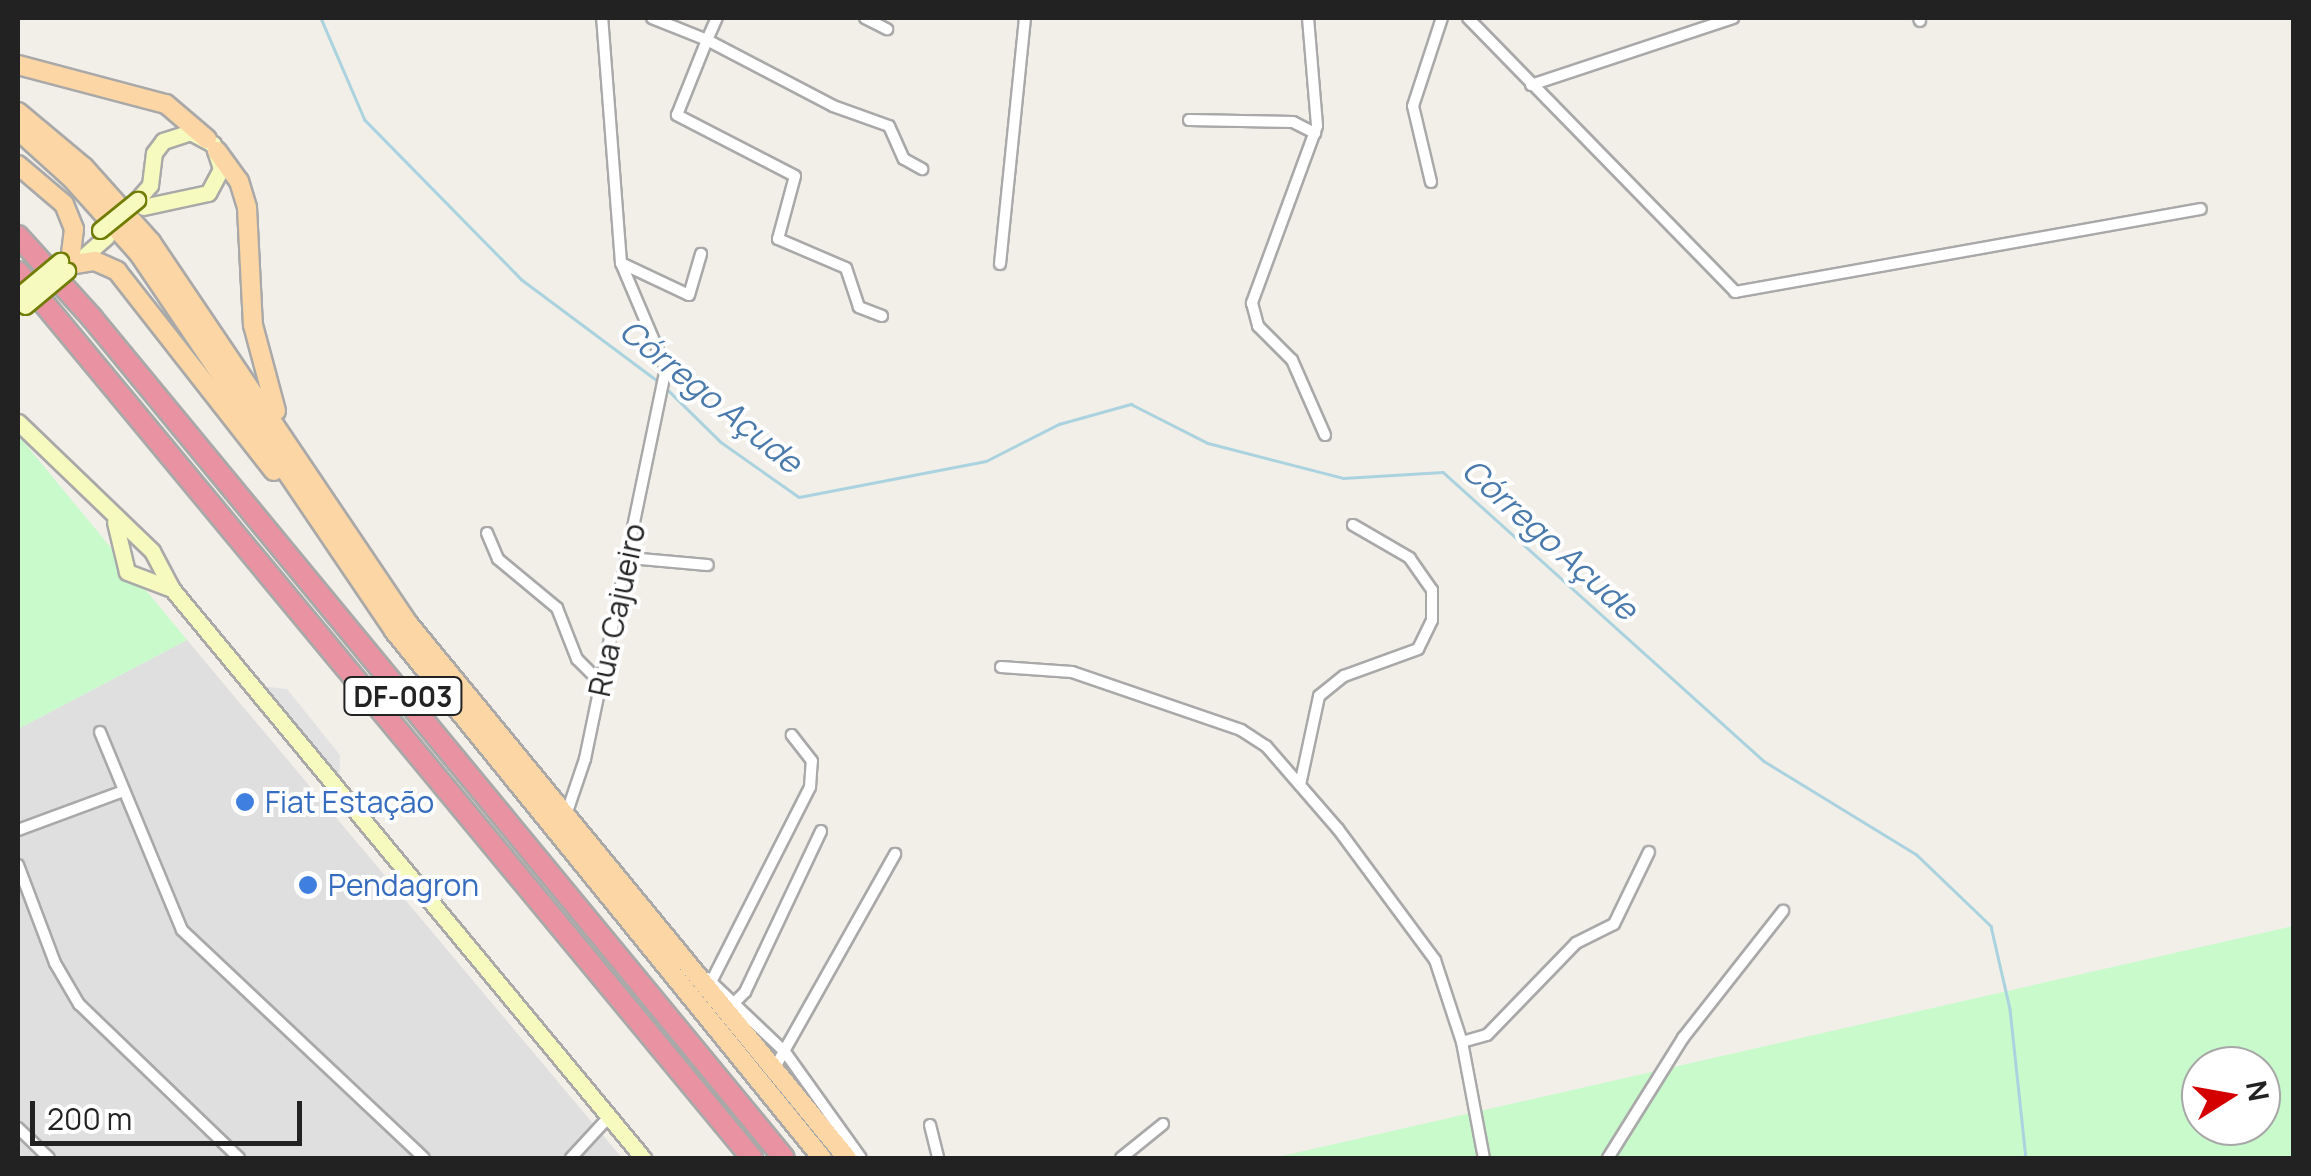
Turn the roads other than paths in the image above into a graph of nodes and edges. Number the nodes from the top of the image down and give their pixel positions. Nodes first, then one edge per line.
1 (602, 18) edge
2 (652, 18) edge
3 (717, 18) edge
4 (865, 18) edge
5 (1026, 18) edge
6 (1308, 18) edge
7 (1442, 18) edge
8 (1468, 18) edge
9 (1732, 18) edge
10 (888, 30) dead end
11 (707, 40) junction
12 (18, 65) edge
13 (1532, 85) junction
14 (18, 112) edge
15 (1189, 120) dead end
16 (18, 130) edge
17 (1315, 133) junction
18 (212, 145) junction
19 (18, 164) edge
20 (922, 169) dead end
21 (1431, 182) dead end
22 (140, 203) junction
23 (2201, 209) dead end
24 (18, 236) edge
25 (702, 254) dead end
26 (68, 262) junction
27 (621, 264) junction
28 (1000, 264) dead end
29 (18, 272) edge
30 (20, 307) edge
31 (882, 316) dead end
32 (18, 422) edge
33 (282, 431) junction
34 (1325, 435) dead end
35 (310, 508) junction
36 (114, 516) junction
37 (1352, 525) dead end
38 (487, 533) dead end
39 (142, 544) junction
40 (629, 558) junction
41 (123, 562) junction
42 (708, 565) dead end
43 (172, 590) junction
44 (1001, 667) dead end
45 (602, 683) junction
46 (100, 732) dead end
47 (792, 735) dead end
48 (1300, 784) junction
49 (121, 792) junction
50 (564, 819) junction
51 (18, 830) edge
52 (821, 831) dead end
53 (1650, 852) dead end
54 (895, 854) dead end
55 (18, 865) edge
56 (1783, 911) dead end
57 (710, 986) junction
58 (729, 1005) junction
59 (1462, 1042) junction
60 (785, 1052) junction
61 (774, 1069) junction
62 (608, 1119) junction
63 (1163, 1124) dead end
64 (930, 1126) dead end
65 (18, 1128) edge
66 (747, 1155) edge
67 (49, 1158) edge
68 (239, 1158) edge
69 (424, 1158) edge
70 (570, 1158) edge
71 (643, 1158) edge
72 (784, 1158) edge
73 (822, 1158) edge
74 (848, 1158) edge
75 (861, 1158) edge
76 (938, 1158) edge
77 (1121, 1158) edge
78 (1484, 1158) edge
79 (1608, 1158) edge

1 - 27 street
2 - 11 street
3 - 11 street
4 - 10 street
5 - 28 street
6 - 17 street
7 - 21 street
8 - 13 street
9 - 13 street
11 - 20 street
11 - 31 street
12 - 18 main road
13 - 23 street
14 - 33 main road
15 - 17 street
16 - 35 main road
17 - 34 street
18 - 22 street
18 - 22 street
18 - 33 main road
19 - 26 main road
22 - 26 street
24 - 72 highway, DF-003
25 - 27 street
26 - 30 street, bridge
26 - 35 main road
27 - 40 street, Rua Cajueiro
29 - 66 highway, DF-003
32 - 36 street
33 - 50 main road
35 - 73 main road
36 - 39 street
36 - 41 street
37 - 48 street
38 - 45 street
39 - 41 street
39 - 43 street
40 - 42 street
40 - 45 street, Rua Cajueiro
41 - 43 street
43 - 62 street
44 - 48 street
45 - 50 street, Rua Cajueiro
46 - 49 street
47 - 57 street
48 - 59 street
49 - 51 street
49 - 69 street
50 - 57 main road
52 - 58 street
53 - 59 street
54 - 60 street
55 - 68 street
56 - 79 street
57 - 58 main road
58 - 60 street
58 - 61 main road
59 - 78 street
60 - 61 street
60 - 75 street
61 - 74 main road
62 - 70 street
62 - 71 street
63 - 77 street
64 - 76 street
65 - 67 street

